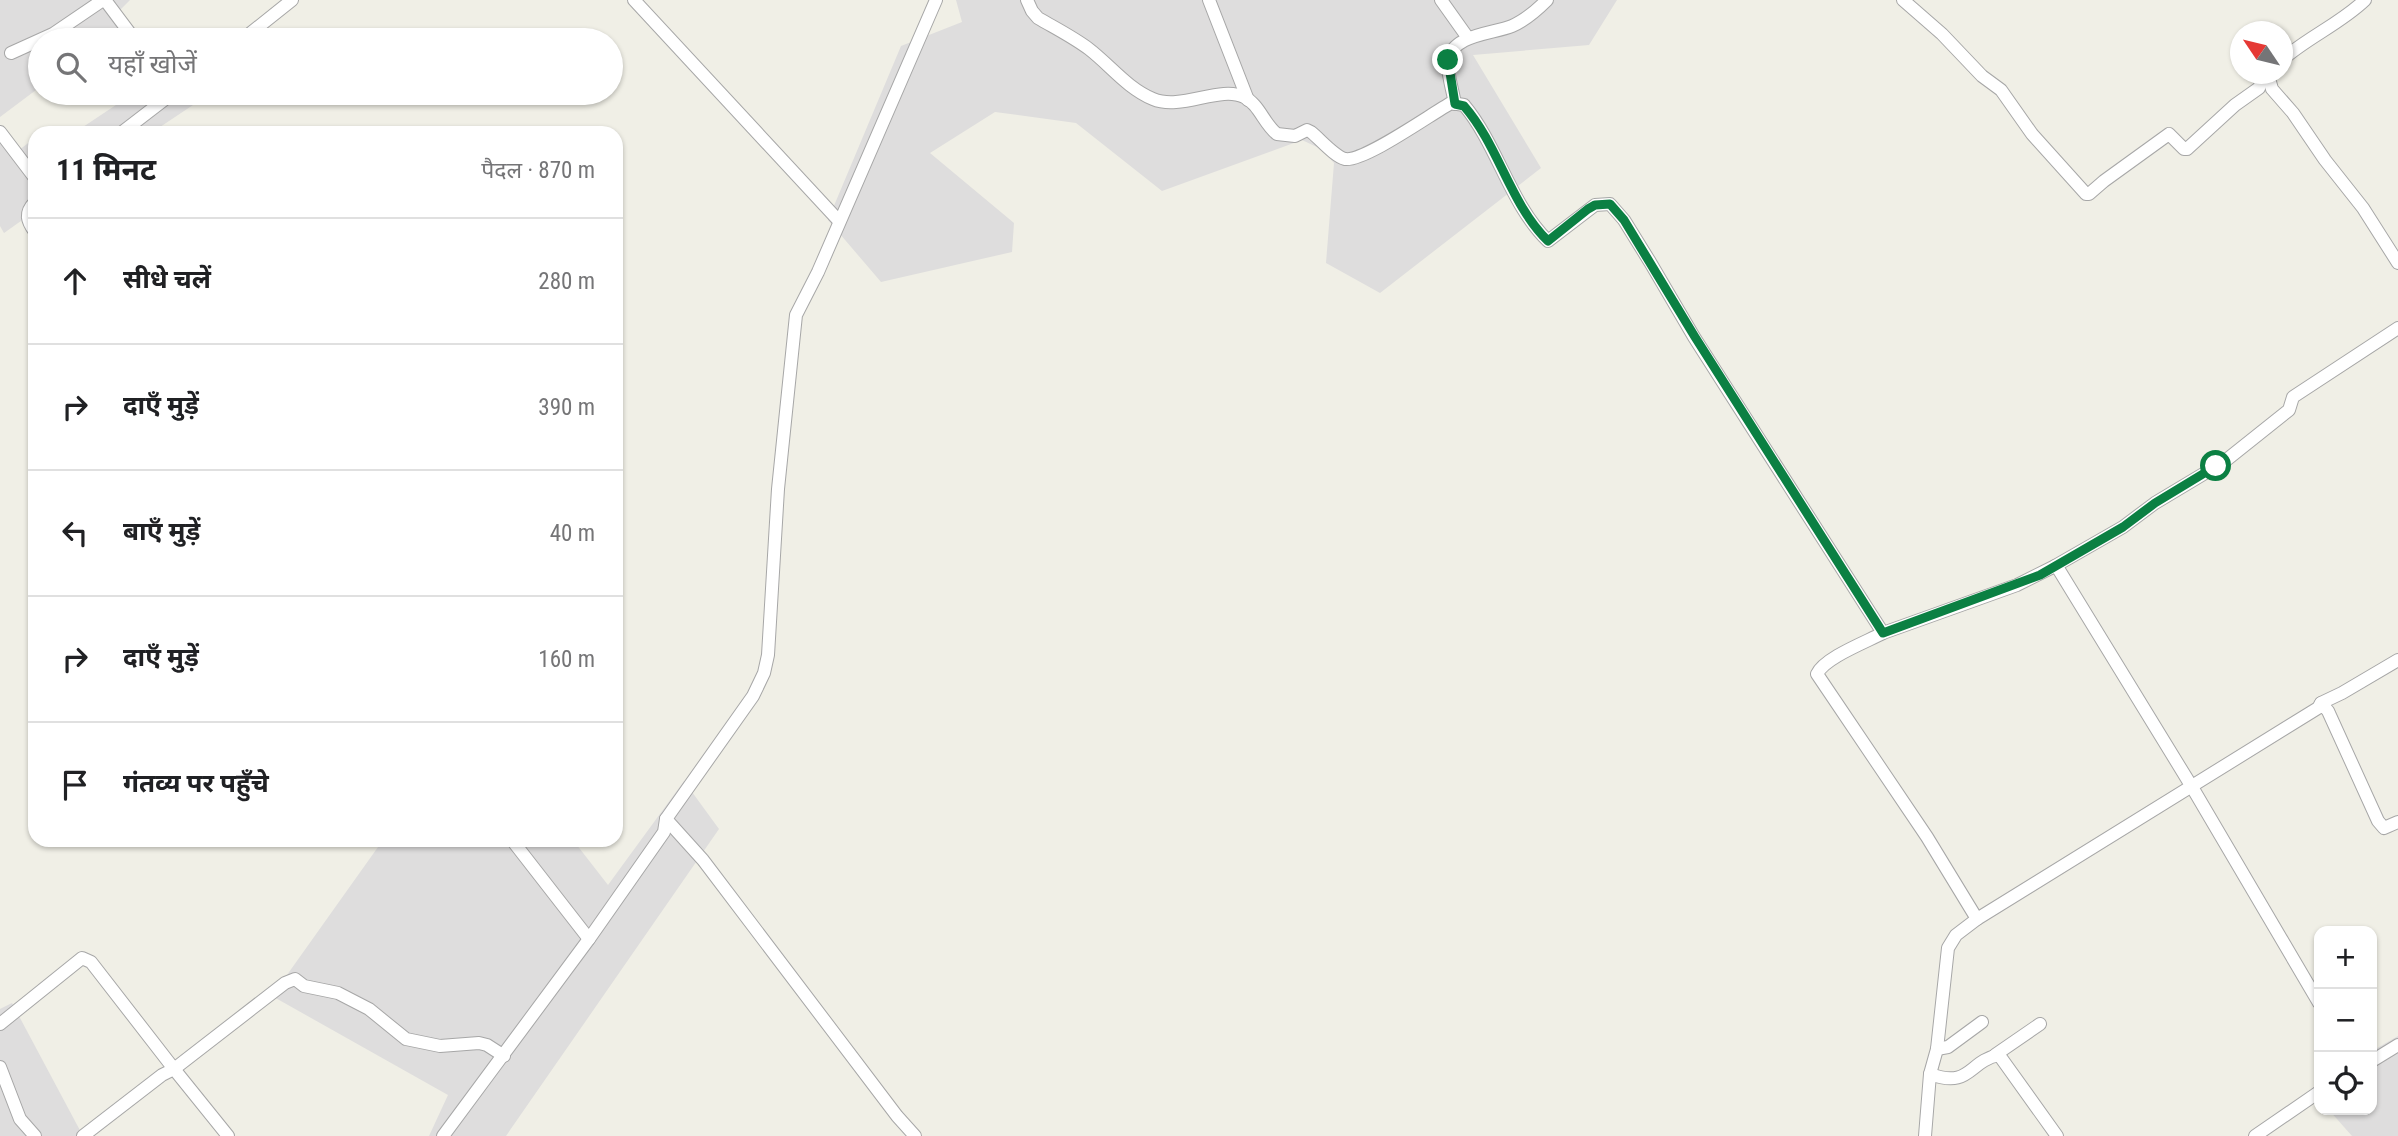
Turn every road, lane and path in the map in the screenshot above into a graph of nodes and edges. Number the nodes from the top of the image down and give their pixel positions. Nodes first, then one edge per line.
1 (104, 0) edge
2 (292, 0) edge
3 (634, 0) edge
4 (936, 0) edge
5 (1027, 0) edge
6 (1209, 0) edge
7 (1441, 0) edge
8 (1547, 0) edge
9 (1903, 0) edge
10 (2365, 0) edge
11 (62, 28) edge
12 (126, 28) edge
13 (258, 28) edge
14 (1468, 38) junction
15 (28, 45) edge
16 (2293, 51) edge
17 (11, 53) dead end
18 (2261, 84) edge
19 (2271, 84) edge
20 (1248, 100) junction
21 (1455, 104) junction
22 (157, 105) edge
23 (130, 126) edge
24 (0, 132) edge
25 (28, 169) edge
26 (839, 221) junction
27 (2398, 263) edge
28 (2398, 328) edge
29 (2055, 566) junction
30 (1883, 633) junction
31 (2398, 660) edge
32 (2321, 703) junction
33 (2192, 787) junction
34 (666, 819) junction
35 (2398, 822) edge
36 (517, 847) edge
37 (1977, 919) junction
38 (589, 939) junction
39 (2314, 994) edge
40 (1982, 1022) dead end
41 (0, 1024) edge
42 (2040, 1024) dead end
43 (2398, 1045) edge
44 (1937, 1049) junction
45 (1995, 1055) junction
46 (504, 1056) junction
47 (2377, 1058) edge
48 (0, 1067) edge
49 (174, 1069) junction
50 (1930, 1074) junction
51 (2314, 1095) edge
52 (35, 1136) edge
53 (83, 1136) edge
54 (228, 1136) edge
55 (443, 1136) edge
56 (915, 1136) edge
57 (1925, 1136) edge
58 (2057, 1136) edge
59 (2255, 1136) edge

1 - 11 street
1 - 12 street
2 - 13 street
3 - 26 street
4 - 26 street
5 - 20 street
6 - 20 street
7 - 14 street
8 - 14 street
9 - 18 street
10 - 16 street
14 - 21 street
15 - 17 street
19 - 27 street
20 - 21 street
21 - 30 street
22 - 23 street
24 - 25 street
26 - 34 street
28 - 29 street
29 - 30 street
29 - 33 street
30 - 37 street
31 - 32 street
32 - 33 street
32 - 35 street
33 - 37 street
33 - 39 street
34 - 38 street
34 - 56 street
36 - 38 street
37 - 44 street
38 - 46 street
40 - 44 street
41 - 49 street
42 - 45 street
43 - 47 street
44 - 50 street
45 - 50 street
45 - 58 street
46 - 49 street
46 - 55 street
48 - 52 street
49 - 53 street
49 - 54 street
50 - 57 street
51 - 59 street

